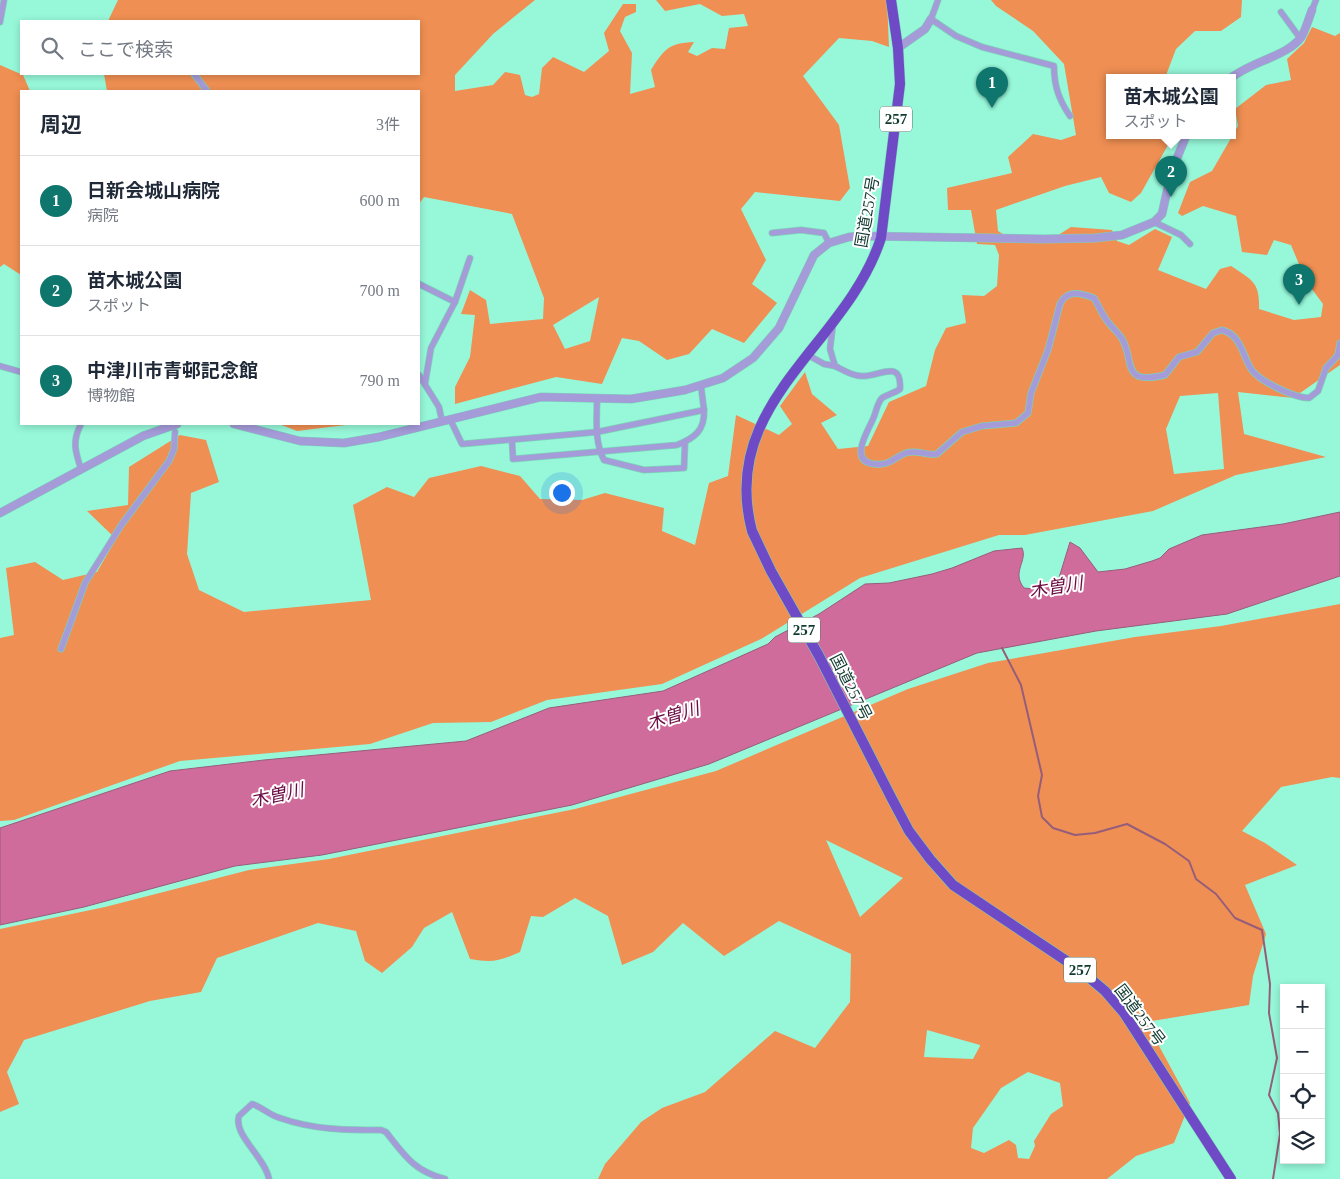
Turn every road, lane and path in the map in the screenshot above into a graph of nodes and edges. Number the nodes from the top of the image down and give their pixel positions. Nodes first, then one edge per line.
1 (4, 0) edge
2 (891, 0) edge
3 (938, 0) edge
4 (1316, 0) edge
5 (1312, 10) joint
6 (1281, 12) dead end
7 (931, 19) junction
8 (0, 22) edge
9 (1300, 38) junction
10 (898, 48) junction
11 (1236, 74) edge
12 (195, 75) edge
13 (207, 90) edge
14 (1070, 116) dead end
15 (1185, 139) edge
16 (1154, 222) junction
17 (772, 233) dead end
18 (881, 238) junction
19 (829, 243) junction
20 (1190, 244) dead end
21 (470, 258) dead end
22 (420, 284) edge
23 (455, 302) junction
24 (833, 321) junction
25 (1340, 343) edge
26 (808, 354) junction
27 (1339, 354) edge
28 (0, 366) edge
29 (835, 366) junction
30 (20, 372) edge
31 (420, 376) edge
32 (426, 384) junction
33 (701, 386) junction
34 (597, 398) junction
35 (704, 410) junction
36 (446, 420) junction
37 (80, 425) edge
38 (166, 425) edge
39 (238, 425) edge
40 (176, 428) edge
41 (596, 432) junction
42 (512, 440) junction
43 (685, 442) junction
44 (599, 451) junction
45 (81, 469) junction
46 (0, 514) edge
47 (61, 649) dead end
48 (269, 1179) edge
49 (445, 1179) edge
50 (1231, 1179) edge

1 - 8 street
2 - 10 highway, 国道257号 / 257
3 - 7 street
4 - 5 street
5 - 9 street
6 - 9 street
7 - 10 street
7 - 14 street
9 - 11 street
10 - 18 highway, 国道257号 / 257
12 - 13 street
15 - 16 street
16 - 18 street
16 - 20 street
17 - 19 street
18 - 19 street
18 - 24 highway, 国道257号 / 257
19 - 33 street
21 - 23 street
22 - 23 street
23 - 32 street
24 - 26 highway, 国道257号 / 257
24 - 29 street
25 - 27 street
26 - 29 street
26 - 50 highway, 国道257号 / 257
27 - 29 street
28 - 30 street
31 - 32 street
32 - 36 street
33 - 34 street
33 - 35 street
34 - 36 street
34 - 41 street
35 - 41 street
35 - 43 street
36 - 39 street
36 - 42 street
37 - 45 street
38 - 40 street
38 - 45 street
40 - 47 street
41 - 42 street
41 - 44 street
42 - 44 street
43 - 44 street
43 - 44 street
45 - 46 street
48 - 49 street

